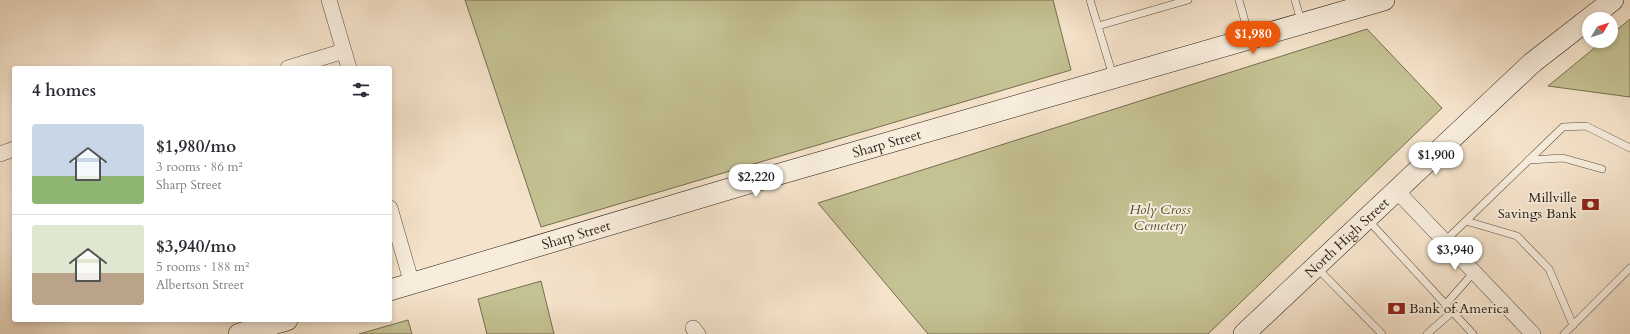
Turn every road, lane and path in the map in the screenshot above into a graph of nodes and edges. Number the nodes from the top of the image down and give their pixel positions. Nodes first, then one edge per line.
1 (330, 0) edge
2 (1090, 0) edge
3 (1188, 0) edge
4 (1239, 0) edge
5 (1295, 0) edge
6 (1384, 0) edge
7 (1613, 0) edge
8 (1301, 24) junction
9 (1098, 26) junction
10 (1250, 39) junction
11 (344, 51) junction
12 (295, 66) edge
13 (348, 66) edge
14 (1114, 78) junction
15 (1630, 148) edge
16 (12, 150) edge
17 (0, 154) edge
18 (1529, 160) junction
19 (1602, 169) dead end
20 (1396, 190) junction
21 (392, 215) edge
22 (1366, 218) junction
23 (1466, 221) junction
24 (1445, 241) junction
25 (1316, 266) junction
26 (1630, 268) edge
27 (1474, 272) junction
28 (412, 284) junction
29 (392, 289) edge
30 (1445, 305) junction
31 (1452, 312) junction
32 (280, 322) edge
33 (1573, 326) junction
34 (240, 334) edge
35 (1244, 334) edge
36 (1382, 334) edge
37 (1427, 334) edge
38 (1473, 334) edge
39 (1533, 334) edge
40 (1564, 334) edge

1 - 11 street
2 - 9 lane
3 - 9 lane
4 - 10 lane
5 - 8 lane
6 - 8 street, Sharp Street
7 - 20 street, North High Street
8 - 10 street, Sharp Street
9 - 14 lane
10 - 14 street, Sharp Street
11 - 12 street
11 - 13 street
14 - 28 street, Sharp Street
15 - 18 lane
16 - 17 street
18 - 19 lane
18 - 23 lane
20 - 22 street, North High Street
20 - 24 street
21 - 28 street
22 - 25 street, North High Street
22 - 30 lane
23 - 24 lane
23 - 33 lane
24 - 27 street
25 - 35 street, North High Street
25 - 36 lane
26 - 33 lane
27 - 30 lane
27 - 39 street
28 - 29 street, Sharp Street
30 - 31 lane
31 - 37 lane
31 - 38 lane
32 - 34 street
33 - 40 lane

